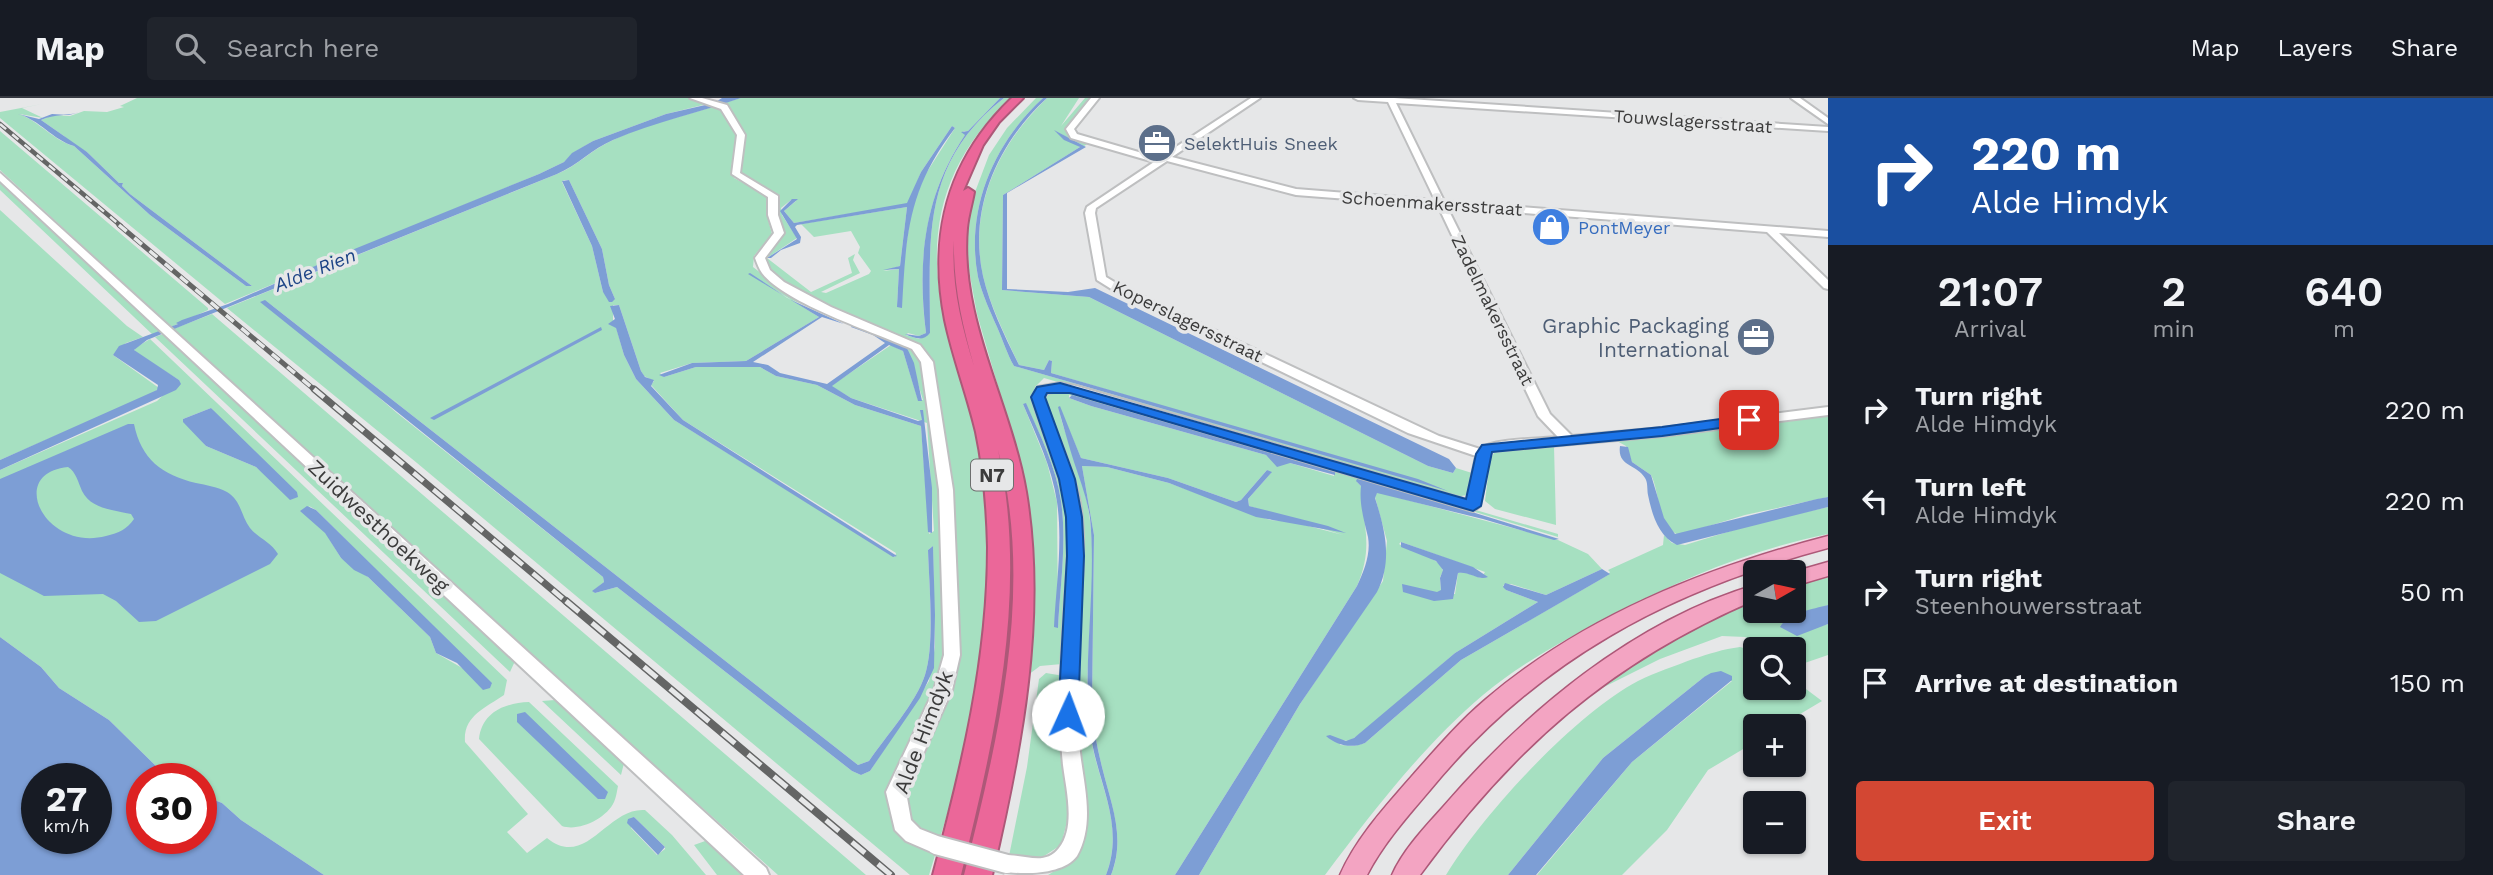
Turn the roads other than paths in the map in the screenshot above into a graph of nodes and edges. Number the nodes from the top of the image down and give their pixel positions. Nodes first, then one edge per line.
1 (694, 98) edge
2 (1018, 98) edge
3 (1030, 98) edge
4 (1095, 98) edge
5 (1256, 98) edge
6 (1358, 98) edge
7 (1795, 98) edge
8 (704, 99) edge
9 (1390, 99) edge
10 (1828, 122) edge
11 (1828, 130) edge
12 (1162, 159) junction
13 (0, 176) edge
14 (1441, 203) junction
15 (1769, 229) junction
16 (1828, 234) edge
17 (1828, 286) edge
18 (1828, 411) edge
19 (1569, 440) junction
20 (1483, 454) junction
21 (1828, 542) edge
22 (1828, 569) edge
23 (1806, 575) edge
24 (1743, 597) edge
25 (759, 875) edge
26 (947, 875) edge
27 (978, 875) edge
28 (1353, 875) edge
29 (1405, 875) edge

1 - 8 street, Alde Himdyk
2 - 26 highway, N7
3 - 27 highway, N7
4 - 12 street, Schoenmakersstraat
5 - 12 street, Koperslagersstraat
6 - 9 street
7 - 10 street
8 - 20 street, Alde Himdyk, bridge
9 - 11 street, Touwslagersstraat
9 - 14 street, Zadelmakersstraat
12 - 14 street, Schoenmakersstraat
12 - 20 street, Koperslagersstraat
13 - 25 street, Zuidwesthoekweg
14 - 15 street, Schoenmakersstraat
14 - 19 street, Zadelmakersstraat
15 - 16 street, Schoenmakersstraat
15 - 17 street
18 - 19 street
19 - 20 street
21 - 28 main road
22 - 23 main road
24 - 29 main road

